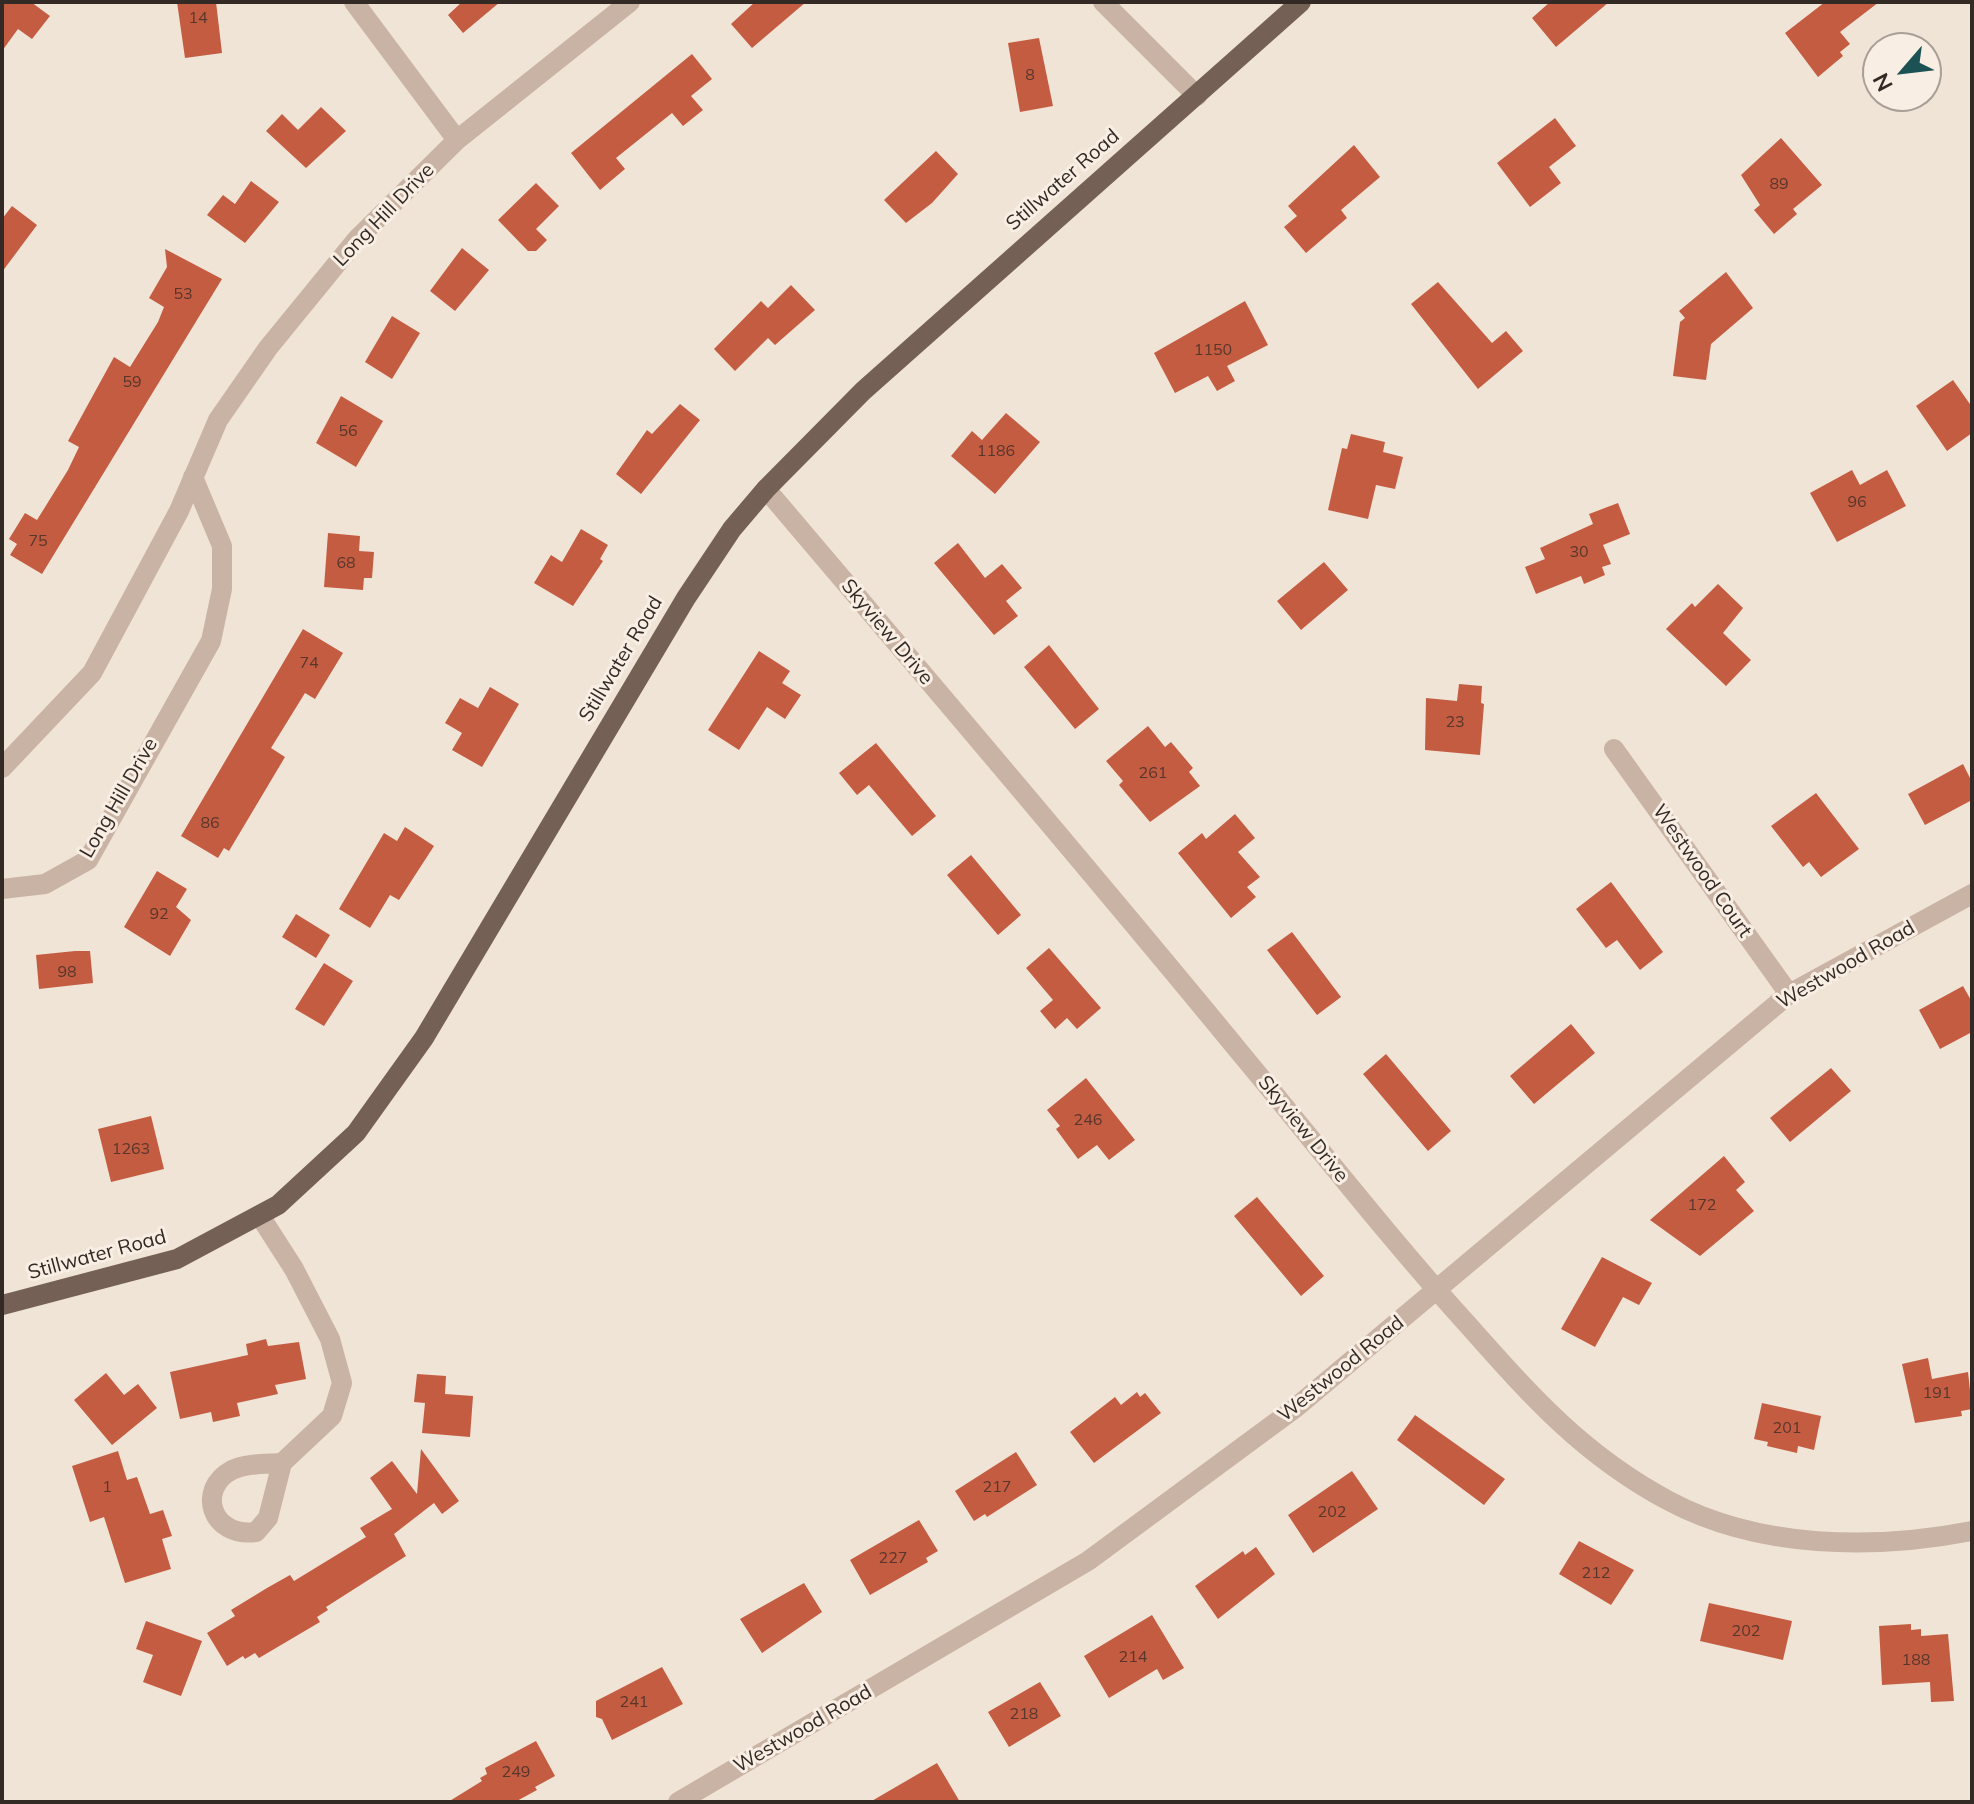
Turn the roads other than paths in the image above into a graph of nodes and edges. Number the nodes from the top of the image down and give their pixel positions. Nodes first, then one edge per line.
1 (354, 2) edge
2 (630, 2) edge
3 (1103, 2) edge
4 (1301, 2) edge
5 (1197, 96) junction
6 (457, 140) junction
7 (193, 477) junction
8 (766, 489) junction
9 (1614, 749) dead end
10 (2, 768) edge
11 (2, 889) edge
12 (1972, 894) edge
13 (1789, 994) junction
14 (260, 1216) junction
15 (1437, 1291) junction
16 (2, 1305) edge
17 (282, 1463) dead end
18 (1972, 1531) edge
19 (678, 1802) edge

1 - 6 street
2 - 6 street, Long Hill Drive
3 - 5 street
4 - 5 main road, Stillwater Road
5 - 8 main road, Stillwater Road
6 - 7 street, Long Hill Drive
7 - 10 street, Long Hill Drive
7 - 11 street, Long Hill Drive
8 - 14 main road, Stillwater Road
8 - 15 street, Skyview Drive
9 - 13 street, Westwood Court
12 - 13 street, Westwood Road
13 - 15 street, Westwood Road
14 - 16 main road, Stillwater Road
14 - 17 street
15 - 18 street, Skyview Drive
15 - 19 street, Westwood Road

